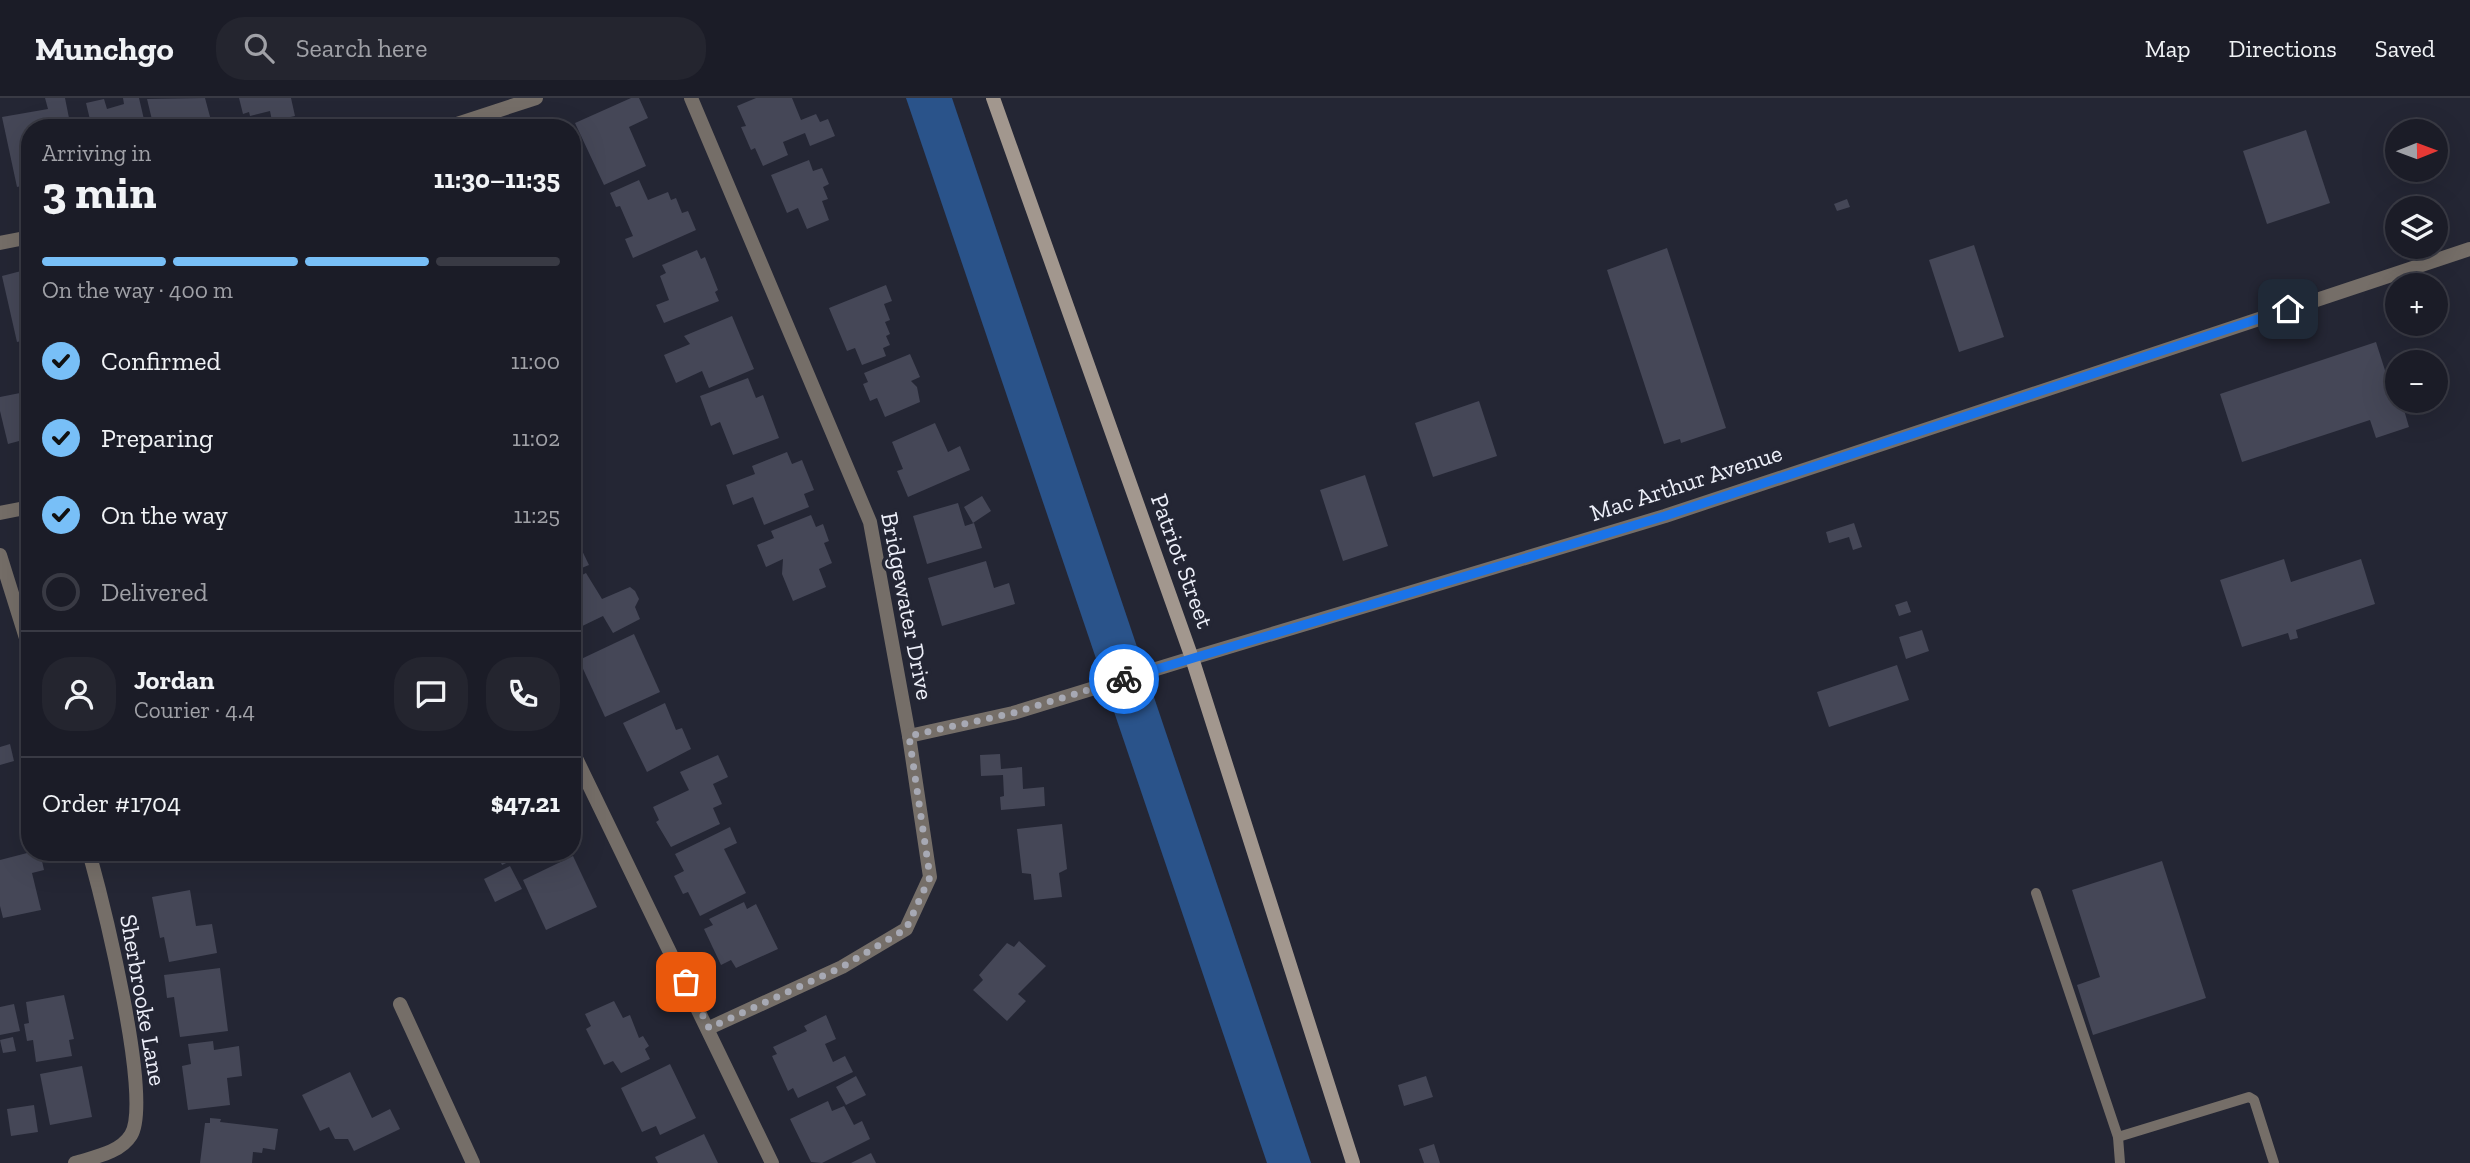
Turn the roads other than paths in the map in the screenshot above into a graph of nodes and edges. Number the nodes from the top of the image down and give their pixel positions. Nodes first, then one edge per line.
1 (536, 98) edge
2 (691, 98) edge
3 (993, 98) edge
4 (472, 119) edge
5 (21, 239) edge
6 (0, 243) edge
7 (2470, 249) edge
8 (21, 510) edge
9 (0, 513) edge
10 (0, 555) edge
11 (21, 622) edge
12 (1192, 658) junction
13 (909, 736) junction
14 (581, 768) edge
15 (91, 861) edge
16 (2036, 893) dead end
17 (400, 1004) dead end
18 (709, 1028) junction
19 (2119, 1137) junction
20 (75, 1163) edge
21 (473, 1163) edge
22 (772, 1163) edge
23 (1353, 1163) edge
24 (2120, 1163) edge
25 (2274, 1163) edge

1 - 4 street
2 - 13 street, Bridgewater Drive
3 - 12 main road, Patriot Street
5 - 6 street
7 - 12 street, Mac Arthur Avenue
8 - 9 street
10 - 11 street
12 - 13 street, Mac Arthur Avenue
12 - 23 main road, Patriot Street
13 - 18 street, Bridgewater Drive
14 - 18 street
15 - 20 street, Sherbrooke Lane
16 - 19 lane
17 - 21 street
18 - 22 street
19 - 24 lane
19 - 25 lane

